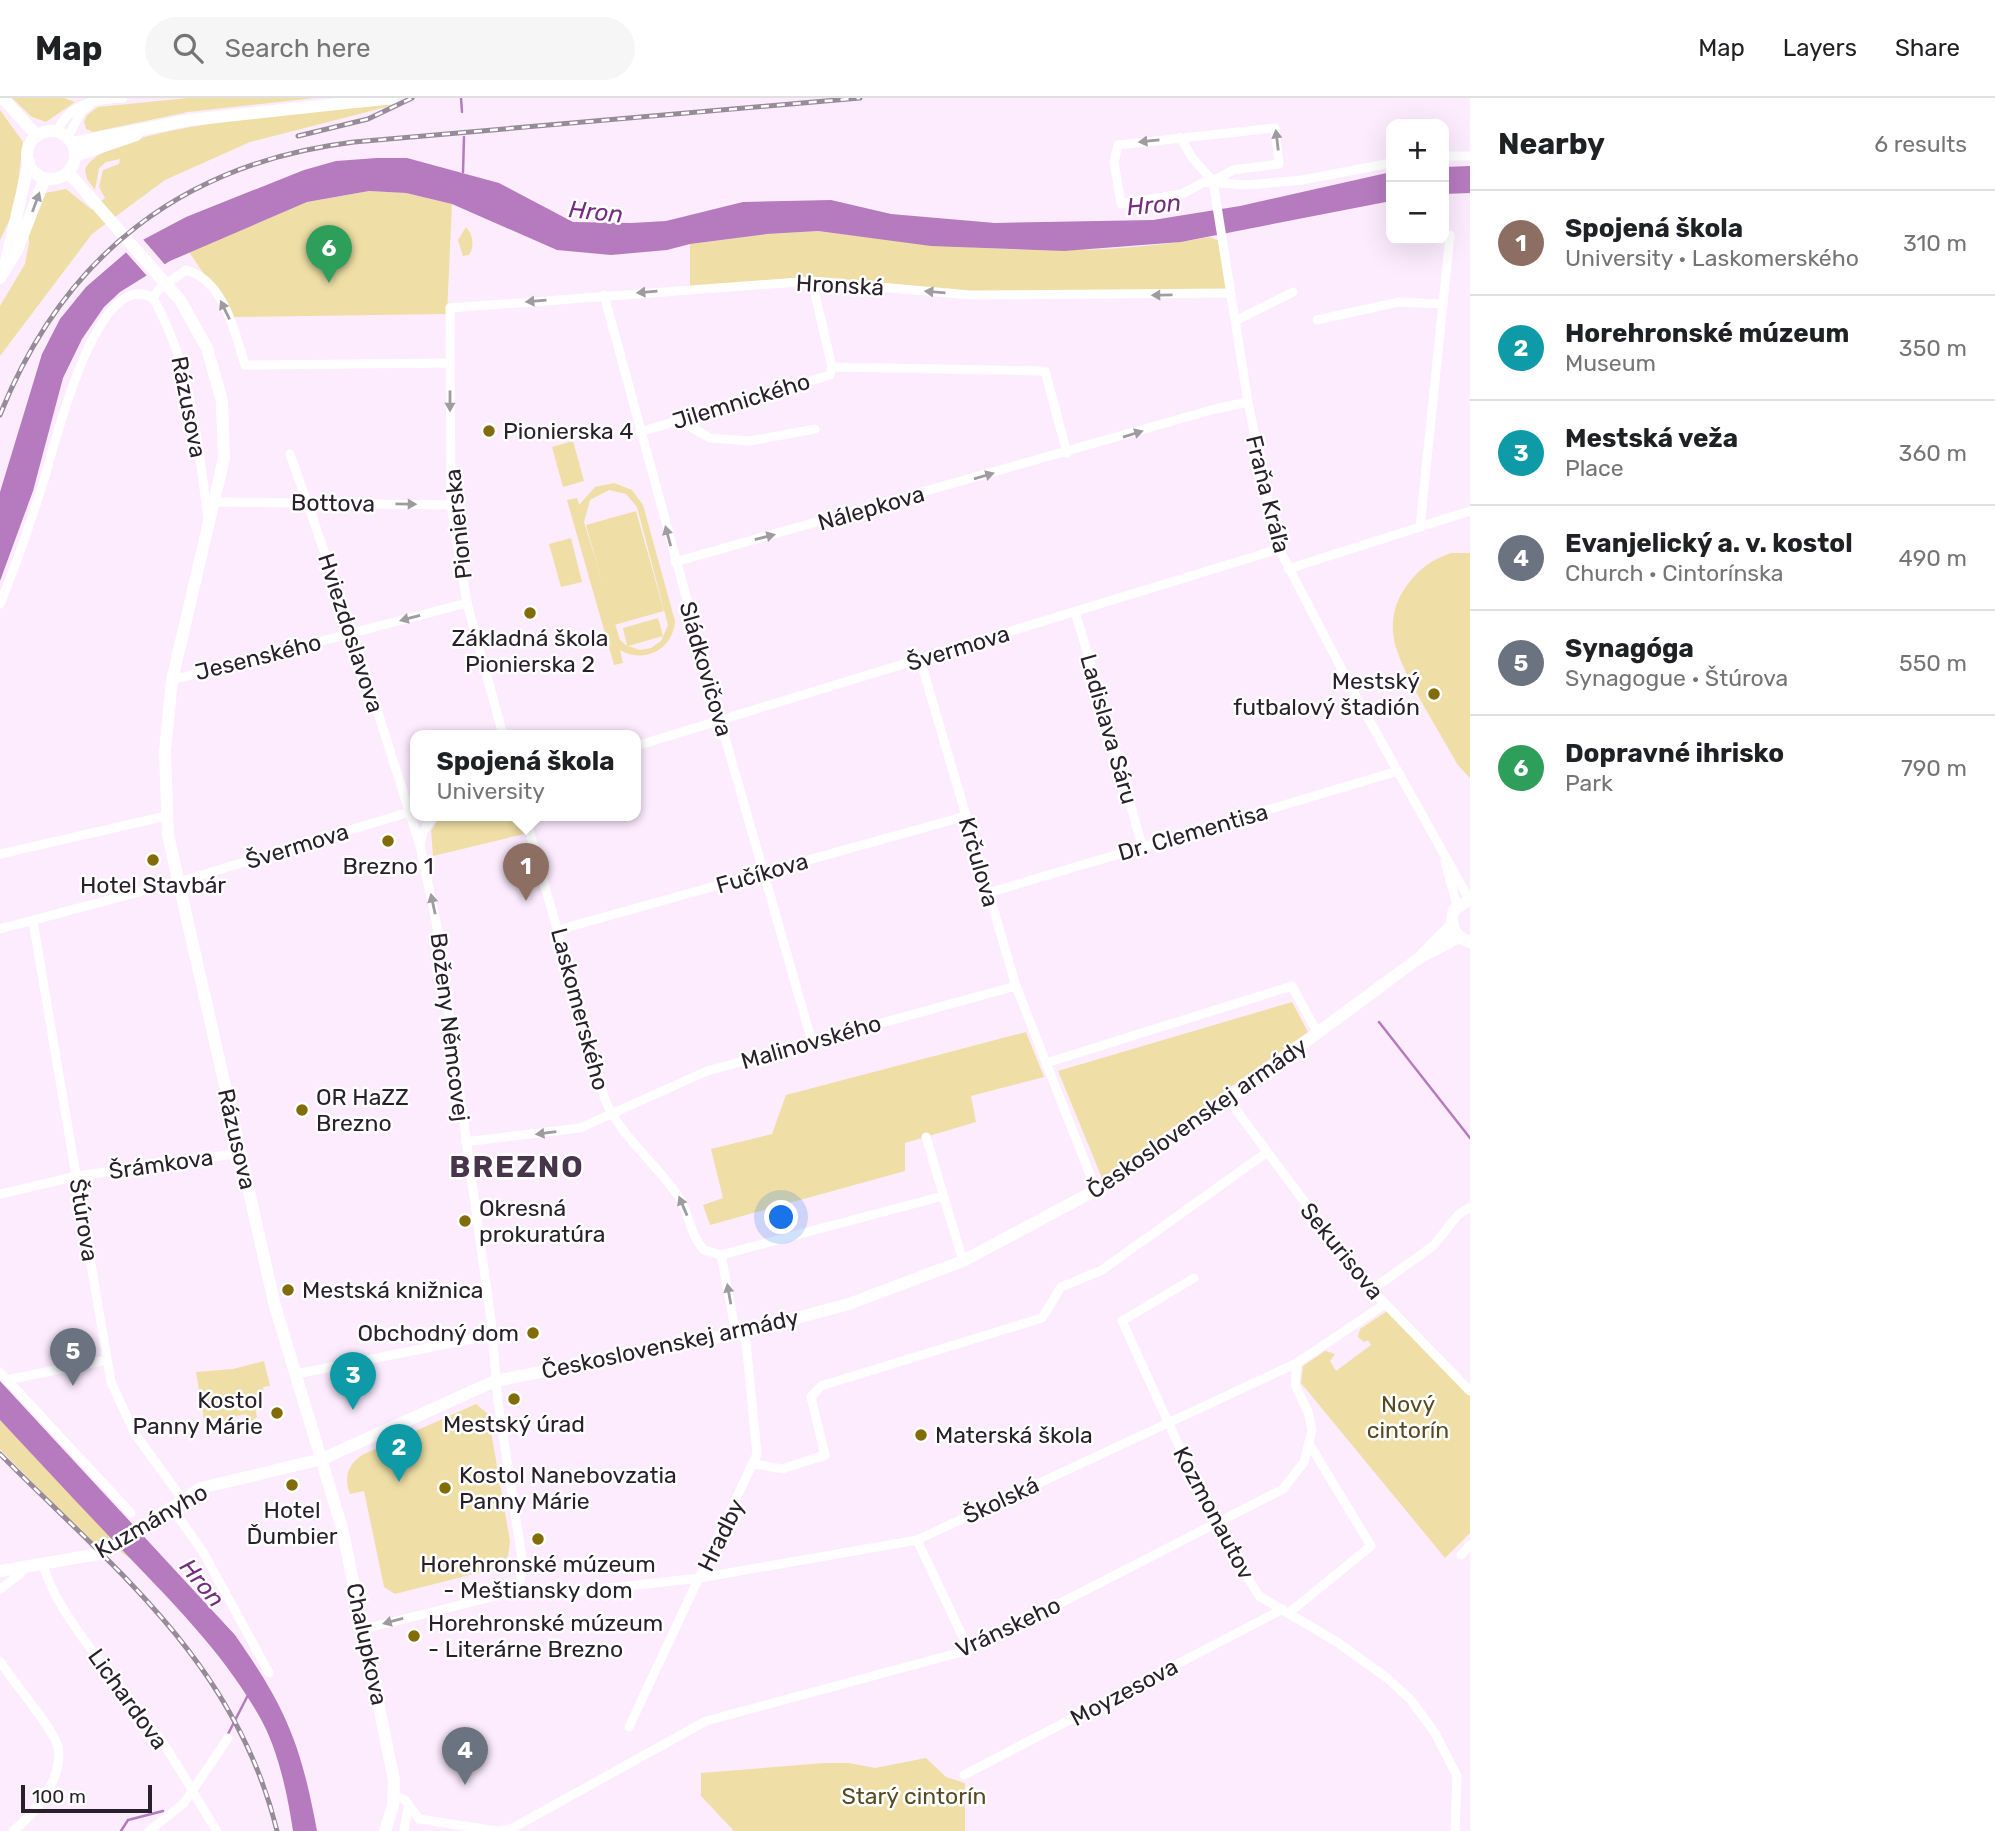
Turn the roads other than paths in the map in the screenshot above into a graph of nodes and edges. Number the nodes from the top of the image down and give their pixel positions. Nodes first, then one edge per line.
1 (3, 98) edge
2 (123, 98) edge
3 (392, 98) edge
4 (37, 136) junction
5 (1180, 138) junction
6 (68, 142) junction
7 (1449, 156) edge
8 (1470, 156) edge
9 (29, 162) junction
10 (1386, 164) edge
11 (68, 172) junction
12 (45, 178) junction
13 (1213, 181) junction
14 (1450, 235) dead end
15 (2, 274) edge
16 (811, 281) junction
17 (1293, 292) dead end
18 (1231, 293) junction
19 (604, 295) junction
20 (153, 298) junction
21 (1443, 304) junction
22 (450, 308) joint
23 (1317, 320) dead end
24 (1235, 321) junction
25 (450, 363) junction
26 (832, 367) junction
27 (1248, 402) junction
28 (679, 420) junction
29 (815, 429) dead end
30 (640, 432) junction
31 (1067, 453) junction
32 (290, 454) dead end
33 (215, 502) junction
34 (306, 503) junction
35 (451, 505) junction
36 (1470, 512) edge
37 (209, 522) junction
38 (1420, 527) junction
39 (1279, 549) junction
40 (675, 562) junction
41 (1288, 569) junction
42 (467, 603) junction
43 (0, 604) edge
44 (1074, 612) junction
45 (353, 633) junction
46 (920, 659) junction
47 (172, 680) junction
48 (720, 720) junction
49 (502, 730) edge
50 (641, 744) edge
51 (1398, 771) junction
52 (410, 805) edge
53 (410, 812) edge
54 (166, 816) junction
55 (966, 816) junction
56 (414, 821) edge
57 (430, 821) edge
58 (526, 821) edge
59 (420, 846) junction
60 (1142, 846) junction
61 (1443, 853) junction
62 (0, 854) edge
63 (765, 872) junction
64 (178, 881) junction
65 (988, 893) junction
66 (1470, 899) edge
67 (1457, 906) junction
68 (33, 921) junction
69 (0, 929) edge
70 (558, 930) junction
71 (1460, 935) edge
72 (1016, 986) junction
73 (1318, 1034) junction
74 (812, 1042) junction
75 (1046, 1063) junction
76 (1228, 1099) junction
77 (611, 1114) junction
78 (926, 1137) dead end
79 (465, 1142) junction
80 (241, 1153) junction
81 (1266, 1153) junction
82 (77, 1177) junction
83 (1096, 1190) junction
84 (0, 1194) edge
85 (943, 1196) junction
86 (1470, 1207) edge
87 (722, 1255) junction
88 (963, 1261) junction
89 (1194, 1278) dead end
90 (1374, 1293) junction
91 (1385, 1304) junction
92 (739, 1333) junction
93 (492, 1335) junction
94 (107, 1360) junction
95 (1297, 1363) junction
96 (296, 1374) junction
97 (3, 1376) edge
98 (495, 1381) junction
99 (1470, 1391) edge
100 (1167, 1422) junction
101 (1310, 1446) junction
102 (322, 1459) junction
103 (755, 1464) junction
104 (177, 1504) junction
105 (131, 1513) dead end
106 (1215, 1525) junction
107 (917, 1540) junction
108 (1470, 1545) edge
109 (1461, 1555) dead end
110 (44, 1565) junction
111 (21, 1569) junction
112 (0, 1571) edge
113 (700, 1578) junction
114 (0, 1589) edge
115 (582, 1591) dead end
116 (1286, 1611) junction
117 (364, 1629) junction
118 (969, 1650) junction
119 (0, 1661) edge
120 (269, 1673) dead end
121 (629, 1727) dead end
122 (228, 1738) dead end
123 (964, 1775) dead end
124 (192, 1794) junction
125 (394, 1795) junction
126 (408, 1808) junction
127 (13, 1831) edge
128 (149, 1831) edge
129 (217, 1831) edge
130 (385, 1831) edge
131 (404, 1831) edge
132 (1455, 1831) edge

1 - 4 main road
2 - 6 street
3 - 6 main road
4 - 6 main road
4 - 9 main road
5 - 13 street
13 -> 5 street
5 -> 13 street
6 - 11 main road
7 - 8 street
9 - 12 main road
9 - 15 main road
10 - 13 street
11 - 12 main road
11 - 33 main road, Rázusova
15 -> 12 main road
13 - 18 street, Fraňa Kráľa
14 - 21 street
18 -> 16 street, Hronská
16 -> 19 street, Hronská
16 - 26 street, Jilemnického
17 - 24 street
18 - 24 street, Fraňa Kráľa
19 -> 22 street, Hronská
19 - 30 street, Sládkovičova
25 -> 20 street
20 - 37 street, Rázusova
20 - 43 street
21 - 23 street
21 - 38 street
22 - 25 street, Pionierska
24 - 27 street, Fraňa Kráľa
25 -> 35 street, Pionierska
26 - 28 street, Jilemnického
26 - 31 street
31 -> 27 street, Nálepkova
27 - 39 street, Fraňa Kráľa
28 - 29 street
28 - 30 street, Jilemnického
40 -> 30 street, Sládkovičova
40 -> 31 street, Nálepkova
32 - 34 street, Hviezdoslavova
33 - 34 street, Bottova
33 - 37 main road, Rázusova
34 -> 35 street, Bottova
34 - 45 street, Hviezdoslavova
35 - 42 street, Pionierska
36 - 38 street
37 - 47 main road, Rázusova
38 - 41 street
39 - 41 street, Fraňa Kráľa
39 - 44 street, Švermova
40 - 48 street, Sládkovičova
41 - 51 street, Fraňa Kráľa
42 -> 45 street, Jesenského
42 - 49 street, Pionierska
44 - 46 street, Švermova
44 - 60 street, Ladislava Sáru
45 - 47 street, Jesenského
45 - 52 street, Hviezdoslavova
46 - 48 street, Švermova
46 - 55 street, Krčulova
47 - 54 main road, Rázusova
48 - 50 street, Švermova
48 - 63 street, Sládkovičova
51 - 60 street, Dr. Clementisa
51 - 61 street, Fraňa Kráľa
53 - 64 street, Švermova
54 - 62 street
54 - 64 main road, Rázusova
55 - 63 street, Fučíkova
55 - 65 street, Krčulova
56 - 59 street, Boženy Němcovej
57 - 59 street
58 - 70 street, Laskomerského
79 -> 59 street, Boženy Němcovej
60 - 65 street, Dr. Clementisa
61 - 66 street, Fraňa Kráľa
61 - 67 street, Fraňa Kráľa
63 - 70 street, Fučíkova
63 - 74 street, Sládkovičova
64 - 68 street, Švermova
64 - 80 main road, Rázusova
65 - 72 street, Krčulova
66 - 67 main road
67 - 71 main road, Československej armády
68 - 69 street, Švermova
68 - 82 street, Štúrova
70 - 77 street, Laskomerského
71 - 73 main road, Československej armády
72 - 74 street, Malinovského
72 - 75 street, Krčulova
73 - 75 street
73 - 76 main road, Československej armády
74 - 77 street, Malinovského
75 - 83 street, Krčulova
76 - 81 street, Sekurisova
76 - 83 main road, Československej armády
77 -> 79 street, Malinovského
87 -> 77 street
78 - 85 street
79 - 93 street, Boženy Němcovej
80 - 82 street, Šrámkova
80 - 96 main road, Rázusova
81 - 90 street, Sekurisova
81 - 103 street
82 - 84 street, Šrámkova
82 - 94 street, Štúrova
83 - 88 main road, Československej armády
85 - 87 street
85 - 88 street
86 - 90 street
92 -> 87 street, Hradby
88 - 92 main road, Československej armády
89 - 100 street, Kozmonautov
90 - 91 street, Sekurisova
91 - 95 street, Školská
91 - 99 street, Sekurisova
92 - 98 main road, Československej armády
92 - 103 street, Hradby
93 - 96 street
93 - 98 street, Boženy Němcovej
94 - 97 street
94 - 104 street, Štúrova
95 - 100 street, Školská
95 - 101 street, Vránskeho
96 - 102 main road, Rázusova
97 - 105 street
98 - 102 main road, Československej armády
98 -> 117 street, Boženy Němcovej
100 - 106 street, Kozmonautov
100 - 107 street, Školská
101 - 106 street, Vránskeho
101 - 116 street, Moyzesova
102 - 104 main road, Kuzmányho
102 - 117 main road, Chalupkova
103 - 113 street, Hradby
104 - 110 main road, Kuzmányho
104 - 120 street, Štúrova
106 - 116 street, Kozmonautov
106 - 118 street, Vránskeho
107 - 113 street, Školská
107 - 118 street
108 - 109 street
110 - 111 main road, Kuzmányho
110 - 124 street, Lichardova
111 - 112 main road, Kuzmányho
111 - 114 street
113 - 115 street, Školská
113 - 121 street, Hradby
116 - 123 street, Moyzesova
116 - 132 street, Kozmonautov
117 - 125 main road, Chalupkova
118 - 126 street, Vránskeho
119 - 127 street
122 - 124 street
124 - 128 street
124 - 129 street, Lichardova
125 - 126 street, Vránskeho
125 - 130 main road, Chalupkova
126 - 131 street

